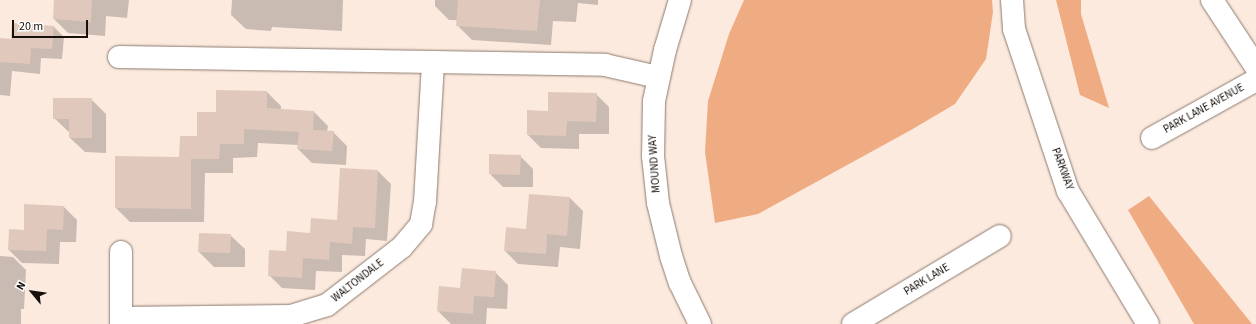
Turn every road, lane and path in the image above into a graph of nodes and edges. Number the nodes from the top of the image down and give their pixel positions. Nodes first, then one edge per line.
1 (680, 0) edge
2 (1012, 0) edge
3 (1212, 0) edge
4 (120, 57) dead end
5 (433, 62) junction
6 (1256, 67) edge
7 (658, 77) junction
8 (1256, 80) edge
9 (1152, 138) dead end
10 (1000, 236) dead end
11 (121, 252) dead end
12 (121, 321) edge
13 (700, 324) edge
14 (853, 324) edge
15 (1148, 324) edge

1 - 7 street, MOUND WAY
2 - 15 street, PARKWAY
3 - 6 street
4 - 5 street
5 - 7 street
5 - 12 street, WALTONDALE
7 - 13 street, MOUND WAY
8 - 9 street, PARK LANE AVENUE
10 - 14 street, PARK LANE
11 - 12 street, WALTONDALE

